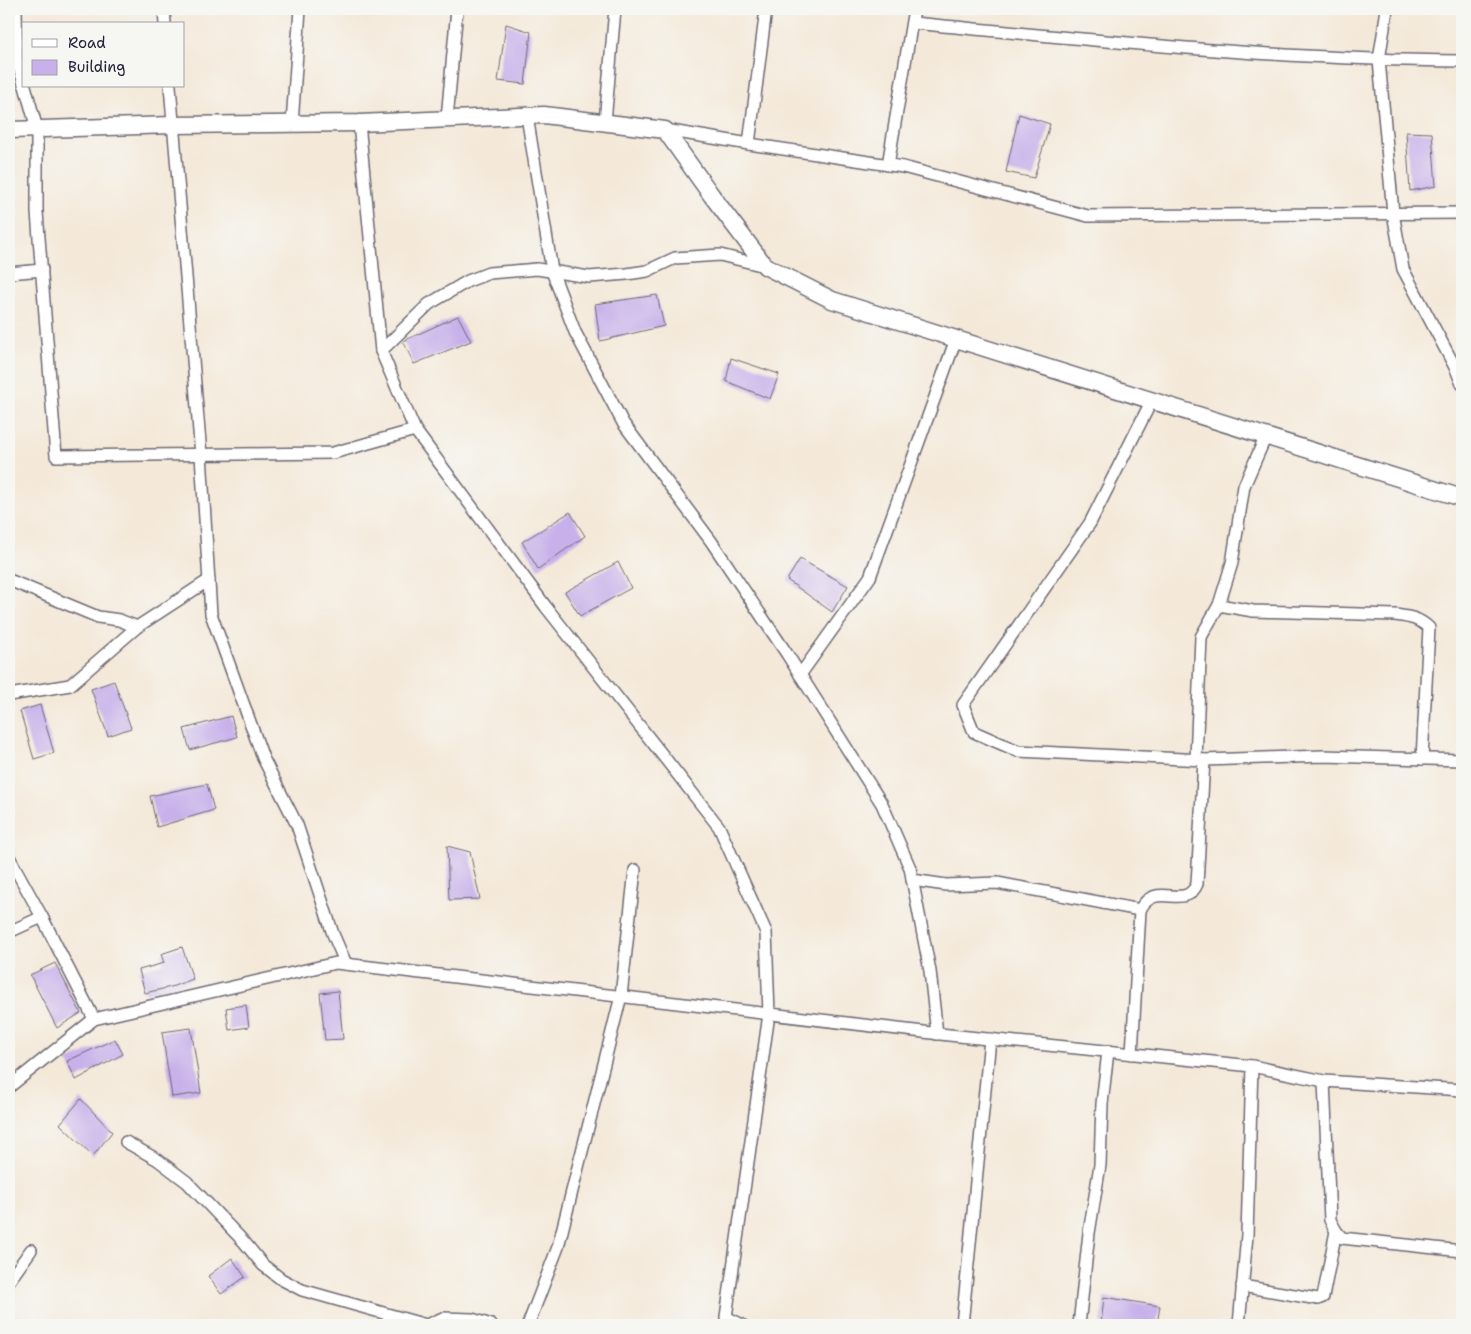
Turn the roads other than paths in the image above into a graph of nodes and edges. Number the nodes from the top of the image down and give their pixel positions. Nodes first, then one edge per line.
1 (16, 9) edge
2 (164, 9) edge
3 (300, 9) edge
4 (457, 9) edge
5 (615, 9) edge
6 (766, 9) edge
7 (914, 9) edge
8 (1387, 9) edge
9 (165, 22) edge
10 (912, 23) junction
11 (1379, 60) junction
12 (1462, 61) edge
13 (22, 78) edge
14 (25, 88) edge
15 (170, 88) edge
16 (527, 116) junction
17 (446, 119) junction
18 (605, 122) junction
19 (292, 124) junction
20 (359, 124) junction
21 (173, 125) junction
22 (37, 129) junction
23 (9, 130) edge
24 (665, 130) junction
25 (749, 144) junction
26 (888, 165) junction
27 (1392, 212) junction
28 (1462, 213) edge
29 (765, 266) junction
30 (42, 270) junction
31 (552, 271) junction
32 (9, 273) edge
33 (956, 339) junction
34 (381, 352) junction
35 (1462, 384) edge
36 (1152, 400) junction
37 (415, 430) junction
38 (1266, 436) junction
39 (202, 455) junction
40 (1462, 498) edge
41 (9, 580) edge
42 (209, 580) junction
43 (1219, 606) junction
44 (137, 627) junction
45 (800, 675) junction
46 (9, 695) edge
47 (1200, 759) junction
48 (1422, 759) junction
49 (1462, 760) edge
50 (9, 857) edge
51 (635, 870) dead end
52 (912, 880) junction
53 (1140, 910) junction
54 (42, 917) junction
55 (9, 932) edge
56 (346, 964) junction
57 (621, 996) junction
58 (769, 1014) junction
59 (94, 1019) junction
60 (936, 1034) junction
61 (990, 1039) junction
62 (1108, 1051) junction
63 (1132, 1054) junction
64 (1252, 1066) junction
65 (1324, 1082) junction
66 (9, 1087) edge
67 (1462, 1090) edge
68 (126, 1142) dead end
69 (1336, 1231) junction
70 (30, 1250) dead end
71 (1462, 1251) edge
72 (9, 1281) edge
73 (1242, 1286) junction
74 (426, 1325) edge
75 (491, 1325) edge
76 (528, 1325) edge
77 (742, 1325) edge
78 (962, 1325) edge
79 (1078, 1325) edge
80 (1239, 1325) edge

1 - 13 street
2 - 9 street
3 - 19 street
4 - 17 street
5 - 18 street
6 - 25 street
7 - 10 street
8 - 11 street
10 - 11 street
10 - 26 street
11 - 12 street
11 - 27 street
14 - 22 street
15 - 21 street
16 - 17 street
16 - 18 street
16 - 31 street
17 - 20 street
18 - 24 street
19 - 20 street
19 - 21 street
20 - 34 street
21 - 22 street
21 - 39 street
22 - 23 street
22 - 30 street
24 - 25 street
24 - 29 street
25 - 26 street
26 - 27 street
27 - 28 street
27 - 35 street
29 - 31 street
29 - 33 street
30 - 32 street
30 - 39 street
31 - 34 street
31 - 45 street
33 - 36 street
33 - 45 street
34 - 37 street
36 - 38 street
36 - 47 street
37 - 39 street
37 - 58 street
38 - 40 street
38 - 43 street
39 - 42 street
41 - 44 street
42 - 44 street
42 - 56 street
43 - 47 street
43 - 48 street
44 - 46 street
45 - 52 street
47 - 48 street
47 - 53 street
48 - 49 street
50 - 54 street
51 - 57 street
52 - 53 street
52 - 60 street
53 - 63 street
54 - 55 street
54 - 59 street
56 - 57 street
56 - 59 street
57 - 58 street
57 - 76 street
58 - 60 street
58 - 77 street
59 - 66 street
60 - 61 street
61 - 62 street
61 - 78 street
62 - 63 street
62 - 79 street
63 - 64 street
64 - 65 street
64 - 73 street
65 - 67 street
65 - 69 street
68 - 74 street
69 - 71 street
69 - 73 street
70 - 72 street
73 - 80 street
74 - 75 street

